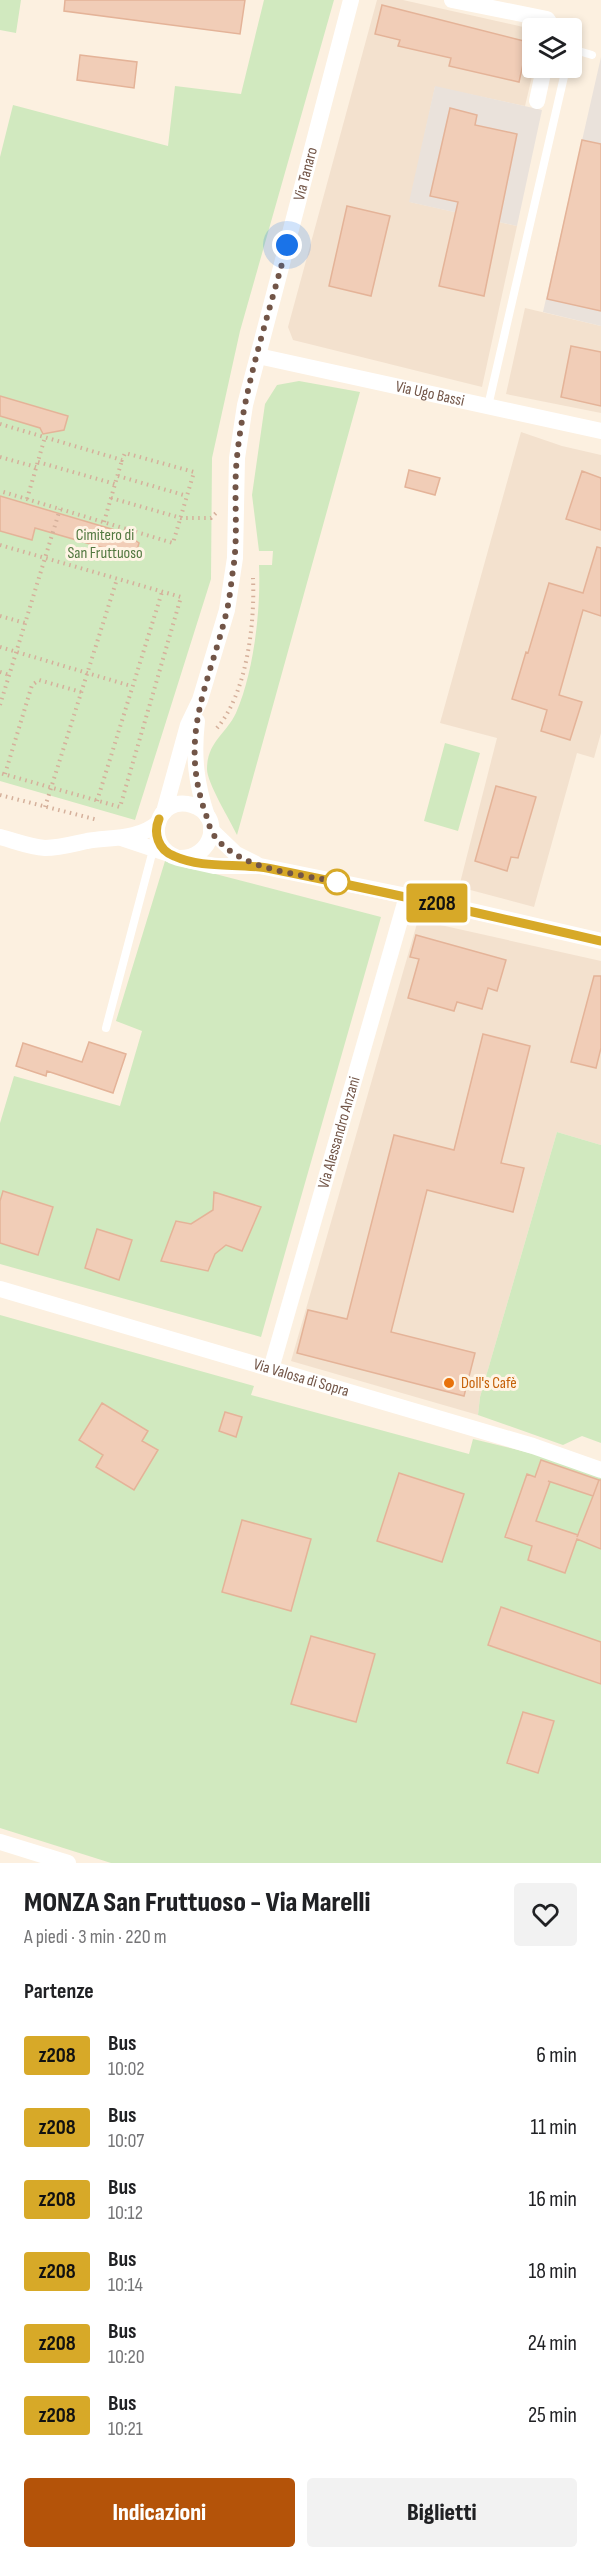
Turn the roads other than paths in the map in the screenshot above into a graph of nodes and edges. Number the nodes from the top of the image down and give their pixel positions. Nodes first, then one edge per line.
1 (351, 0) edge
2 (452, 0) edge
3 (542, 18) edge
4 (582, 52) edge
5 (592, 55) dead end
6 (542, 78) edge
7 (564, 78) edge
8 (537, 101) dead end
9 (258, 356) junction
10 (488, 406) junction
11 (601, 430) edge
12 (200, 700) junction
13 (161, 818) junction
14 (209, 824) junction
15 (0, 837) edge
16 (113, 839) junction
17 (153, 850) junction
18 (174, 856) junction
19 (260, 866) junction
20 (407, 896) junction
21 (601, 941) edge
22 (105, 1028) dead end
23 (0, 1290) edge
24 (271, 1369) junction
25 (601, 1470) edge
26 (0, 1842) edge
27 (68, 1863) edge

1 - 9 street, Via Tanaro
2 - 3 street
4 - 5 lane
6 - 8 street
7 - 10 lane
9 - 10 street, Via Ugo Bassi
9 - 12 street, Via Tanaro
10 - 11 street, Via Ugo Bassi
12 - 13 street, Via Tanaro
12 - 14 street, Via Tanaro
13 - 14 street
13 - 16 street
13 - 18 street
14 - 18 street
14 - 19 street
15 - 16 street
16 - 17 street
17 - 18 street
17 - 22 lane
18 - 19 street
19 - 20 street
20 - 21 street
20 - 24 street, Via Alessandro Anzani
23 - 24 street, Via Valosa di Sopra
24 - 25 street, Via Valosa di Sopra
26 - 27 street

